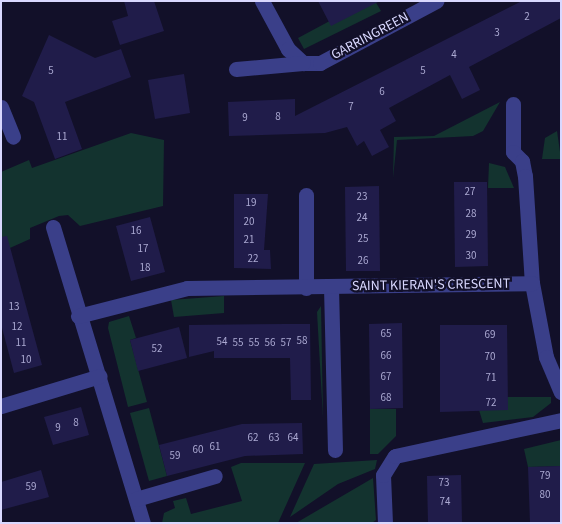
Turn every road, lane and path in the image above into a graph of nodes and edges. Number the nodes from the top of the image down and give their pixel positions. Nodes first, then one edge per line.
1 (262, 1) edge
2 (436, 1) edge
3 (302, 63) junction
4 (236, 69) dead end
5 (513, 104) dead end
6 (1, 107) edge
7 (13, 137) dead end
8 (306, 195) dead end
9 (54, 227) dead end
10 (532, 284) junction
11 (331, 287) junction
12 (306, 288) junction
13 (78, 316) junction
14 (100, 376) junction
15 (561, 392) edge
16 (1, 406) edge
17 (561, 420) edge
18 (335, 450) dead end
19 (215, 476) dead end
20 (136, 498) junction
21 (143, 523) edge
22 (386, 523) edge

1 - 3 street
2 - 3 street, GARRINGREEN
3 - 4 street, GARRINGREEN
5 - 10 street
6 - 7 street
8 - 12 street
9 - 13 street
10 - 11 street, SAINT KIERAN'S CRESCENT
10 - 15 street
11 - 12 street, SAINT KIERAN'S CRESCENT
11 - 18 street
12 - 13 street, SAINT KIERAN'S CRESCENT
13 - 14 street
14 - 16 street
14 - 20 street
17 - 22 street
19 - 20 street
20 - 21 street

